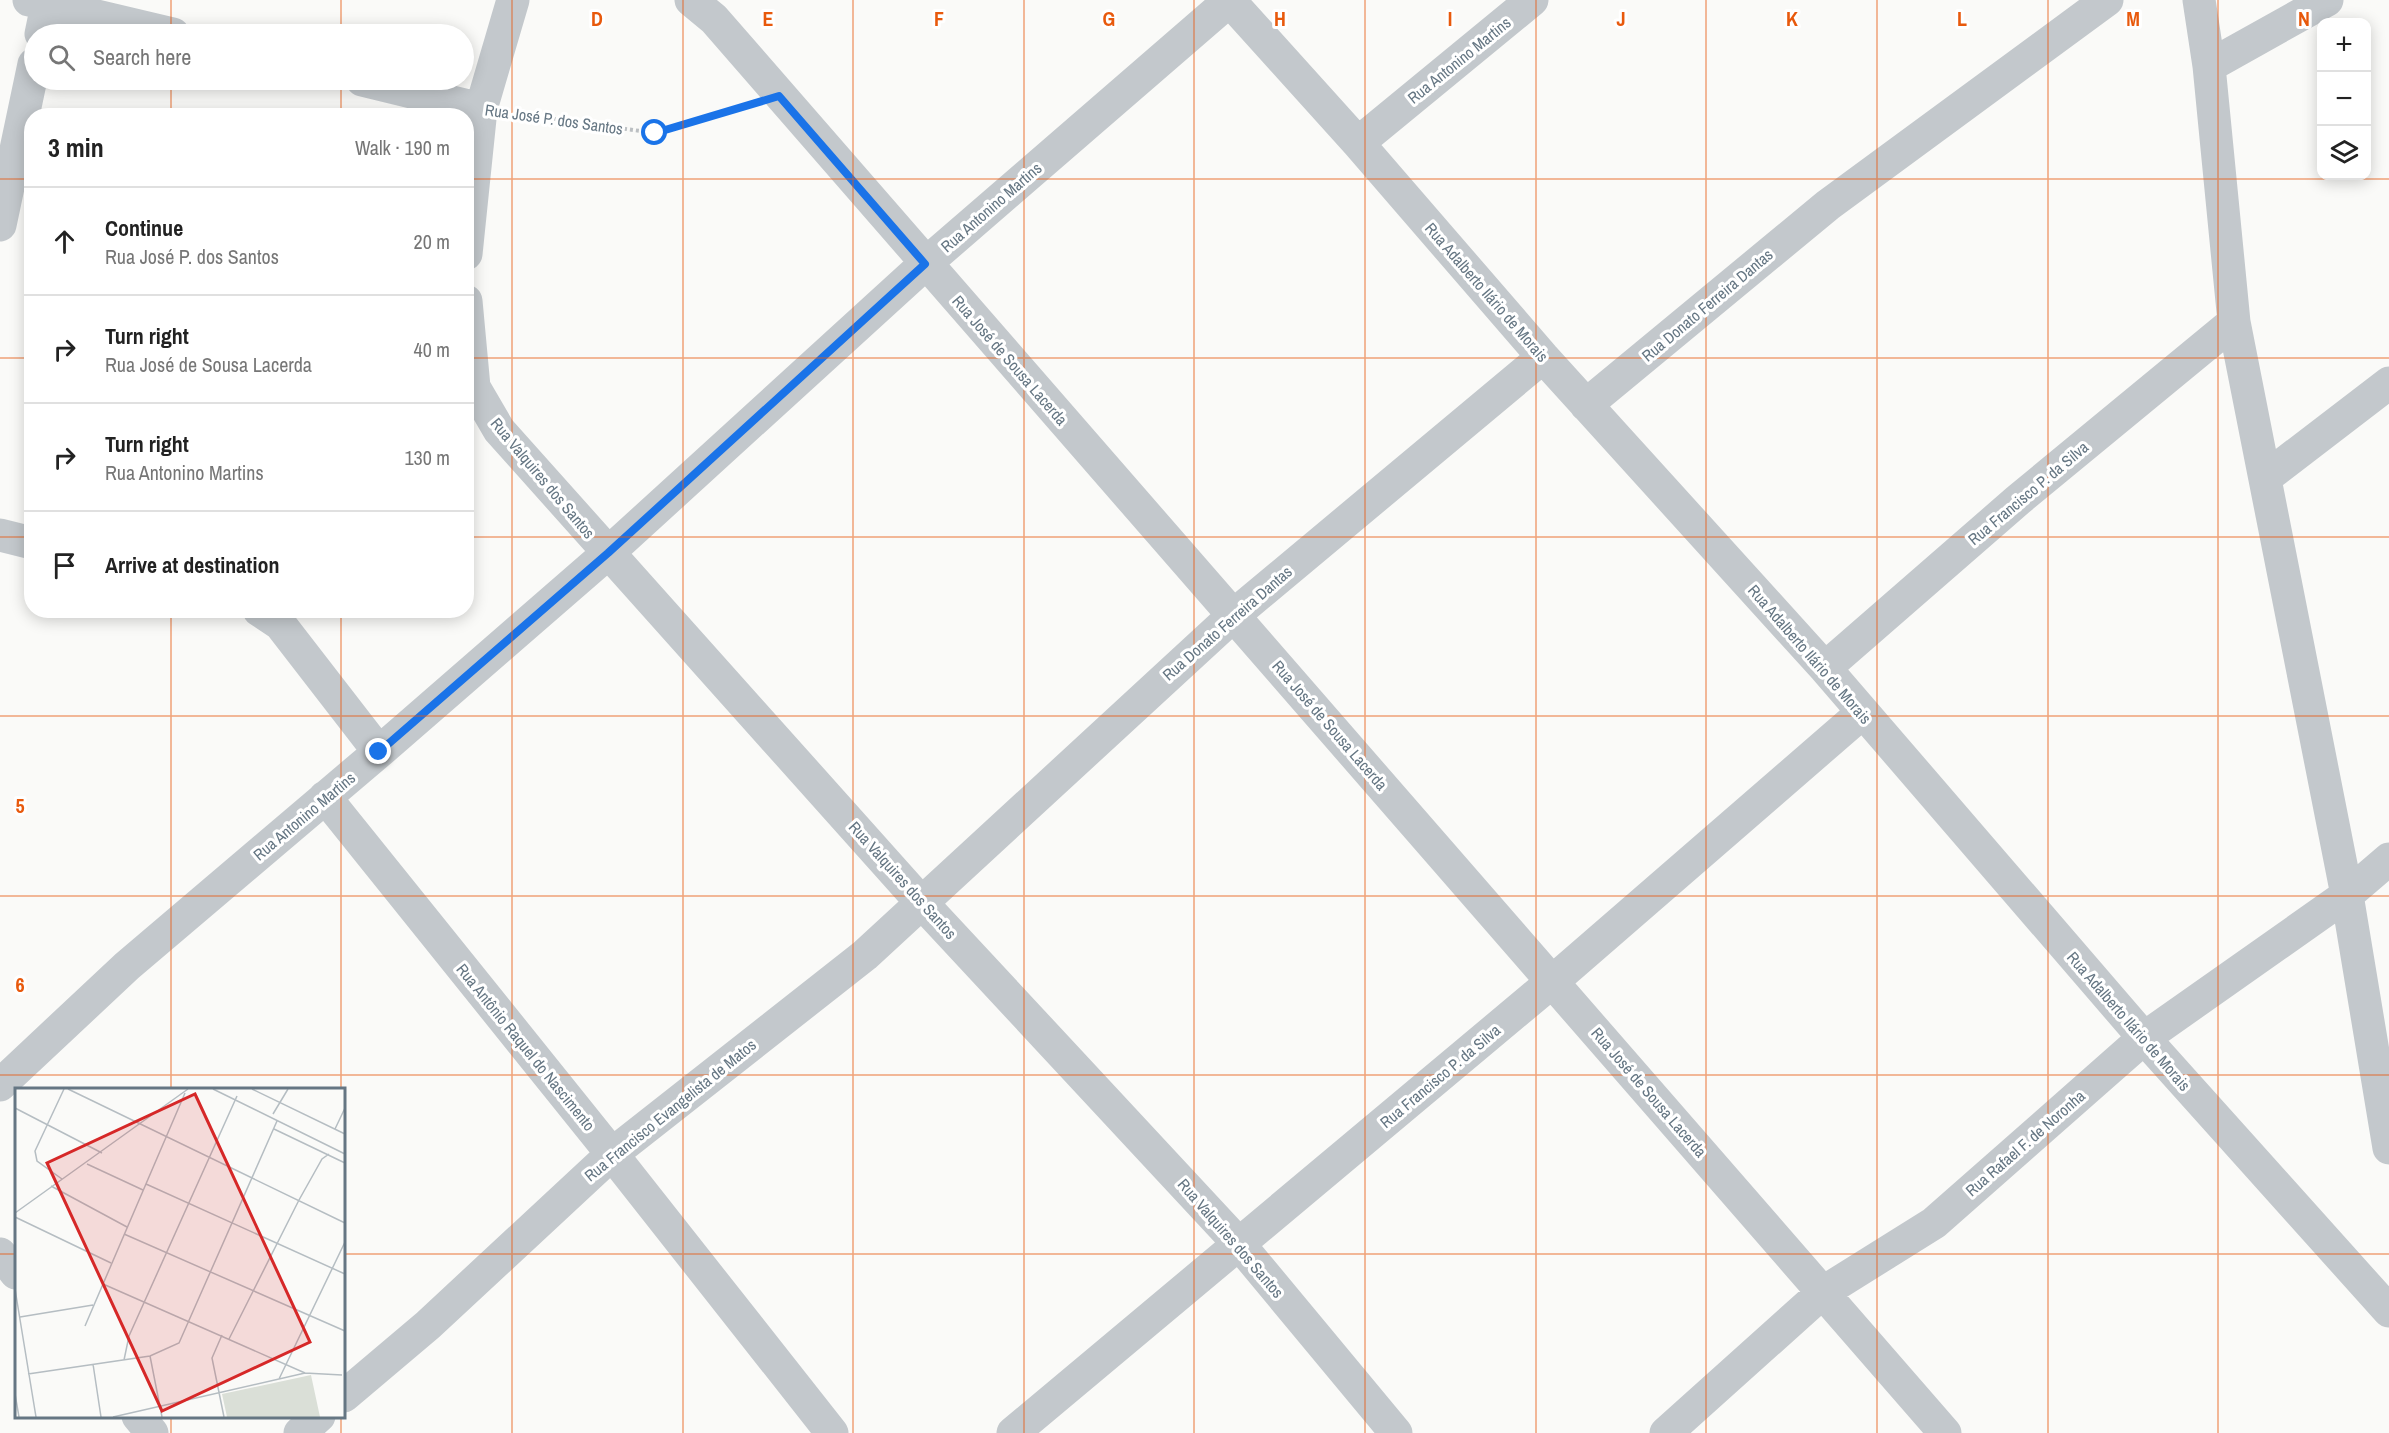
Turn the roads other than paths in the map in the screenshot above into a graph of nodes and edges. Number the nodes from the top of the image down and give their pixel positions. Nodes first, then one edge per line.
1 (513, 0) edge
2 (1230, 0) edge
3 (1532, 0) edge
4 (2107, 0) edge
5 (2199, 0) edge
6 (2327, 0) edge
7 (41, 10) edge
8 (702, 10) edge
9 (118, 24) edge
10 (2209, 66) junction
11 (29, 90) edge
12 (403, 90) edge
13 (25, 108) edge
14 (482, 109) junction
15 (24, 111) edge
16 (1358, 143) junction
17 (474, 182) edge
18 (0, 225) edge
19 (925, 264) junction
20 (2234, 322) junction
21 (1542, 357) junction
22 (2389, 383) edge
23 (474, 387) edge
24 (1586, 405) junction
25 (2265, 478) junction
26 (0, 535) edge
27 (24, 541) edge
28 (608, 553) junction
29 (1233, 615) junction
30 (271, 618) edge
31 (1825, 668) junction
32 (1862, 713) junction
33 (379, 752) junction
34 (325, 797) junction
35 (2389, 859) edge
36 (2347, 895) junction
37 (921, 902) junction
38 (1553, 981) junction
39 (2144, 1038) junction
40 (0, 1085) edge
41 (2389, 1148) edge
42 (612, 1154) junction
43 (1239, 1244) junction
44 (0, 1254) edge
45 (15, 1272) edge
46 (1822, 1293) junction
47 (2389, 1311) edge
48 (345, 1395) edge
49 (140, 1418) edge
50 (317, 1418) edge
51 (152, 1433) edge
52 (300, 1433) edge
53 (832, 1433) edge
54 (1013, 1433) edge
55 (1396, 1433) edge
56 (1666, 1433) edge
57 (1945, 1433) edge

1 - 14 street
2 - 16 street, Rua Adalberto Ilário de Morais
2 - 19 street, Rua Antonino Martins
3 - 16 street, Rua Antonino Martins
4 - 24 street, Rua Donato Ferreira Dantas
5 - 10 street
6 - 10 street
7 - 9 street
8 - 19 street, Rua José de Sousa Lacerda
10 - 20 street
11 - 13 street
12 - 14 street, Rua José P. dos Santos
14 - 17 street
15 - 18 street
16 - 21 street, Rua Adalberto Ilário de Morais
19 - 28 street, Rua Antonino Martins
19 - 29 street, Rua José de Sousa Lacerda
20 - 25 street
20 - 31 street, Rua Francisco P. da Silva
21 - 24 street, Rua Adalberto Ilário de Morais
21 - 29 street, Rua Donato Ferreira Dantas
22 - 25 street
23 - 28 street, Rua Valquires dos Santos
24 - 31 street, Rua Adalberto Ilário de Morais
25 - 36 street
26 - 27 street
28 - 33 street, Rua Antonino Martins
28 - 37 street, Rua Valquires dos Santos
29 - 37 street, Rua Donato Ferreira Dantas
29 - 38 street, Rua José de Sousa Lacerda
30 - 33 street
31 - 32 street, Rua Adalberto Ilário de Morais
32 - 38 street, Rua Francisco P. da Silva
32 - 39 street, Rua Adalberto Ilário de Morais
33 - 34 street, Rua Antonino Martins
34 - 40 street, Rua Antonino Martins
34 - 42 street, Rua Antônio Raquel do Nascimento
35 - 36 street, Rua Rafael F. de Noronha
36 - 39 street, Rua Rafael F. de Noronha
36 - 41 street
37 - 42 street, Rua Francisco Evangelista de Matos
37 - 43 street, Rua Valquires dos Santos
38 - 43 street, Rua Francisco P. da Silva
38 - 46 street, Rua José de Sousa Lacerda
39 - 46 street, Rua Rafael F. de Noronha
39 - 47 street, Rua Adalberto Ilário de Morais
42 - 48 street, Rua Francisco Evangelista de Matos
42 - 53 street, Rua Antônio Raquel do Nascimento
43 - 54 street, Rua Francisco P. da Silva
43 - 55 street, Rua Valquires dos Santos
44 - 45 street
46 - 56 street, Rua Rafael F. de Noronha
46 - 57 street, Rua José de Sousa Lacerda
49 - 51 street
50 - 52 street

